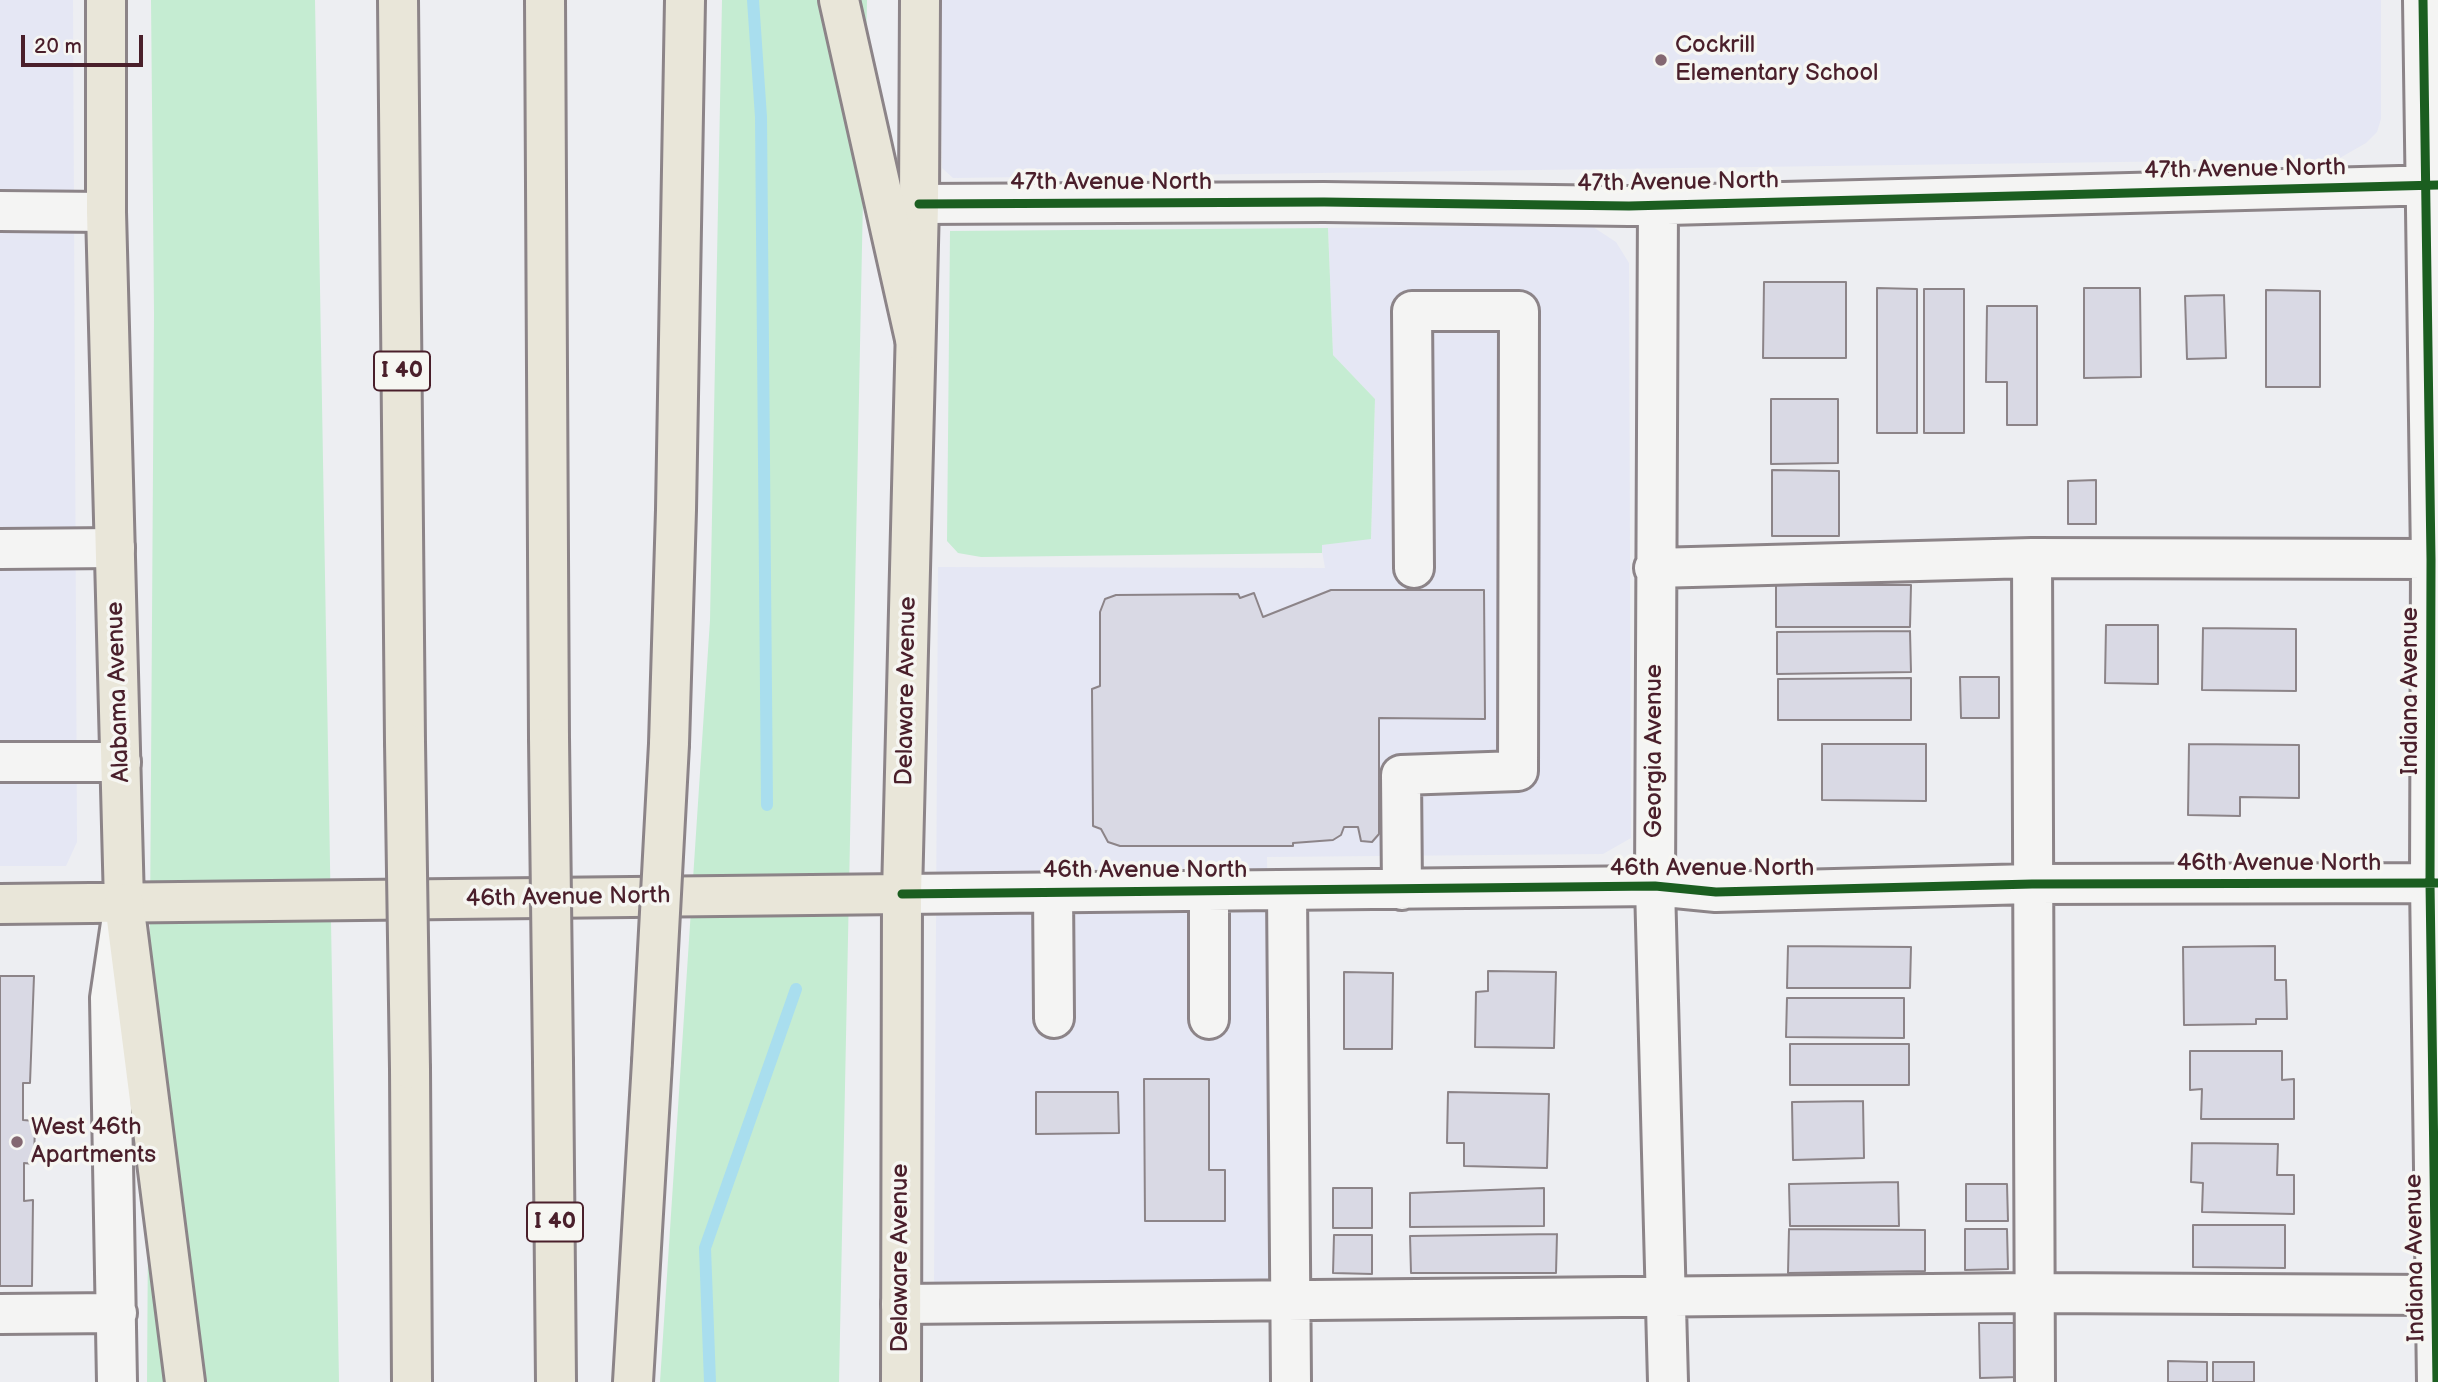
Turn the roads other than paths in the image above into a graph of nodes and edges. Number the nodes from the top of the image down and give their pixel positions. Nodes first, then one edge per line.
1 (106, 0) edge
2 (398, 0) edge
3 (545, 0) edge
4 (685, 0) edge
5 (839, 0) edge
6 (920, 0) edge
7 (2423, 0) edge
8 (2431, 185) edge
9 (1658, 203) junction
10 (919, 204) junction
11 (0, 211) edge
12 (106, 212) junction
13 (915, 339) junction
14 (115, 548) junction
15 (0, 549) edge
16 (2032, 558) junction
17 (2431, 559) junction
18 (1414, 568) dead end
19 (1654, 568) junction
20 (0, 762) edge
21 (121, 762) junction
22 (2434, 883) edge
23 (2032, 884) junction
24 (1656, 886) junction
25 (1053, 890) junction
26 (1402, 890) junction
27 (1209, 891) junction
28 (1287, 891) junction
29 (902, 894) junction
30 (124, 903) junction
31 (0, 904) edge
32 (1054, 1018) dead end
33 (1209, 1019) dead end
34 (2034, 1293) junction
35 (2436, 1295) junction
36 (1666, 1296) junction
37 (1290, 1299) junction
38 (901, 1304) junction
39 (117, 1313) junction
40 (0, 1314) edge
41 (117, 1382) edge
42 (185, 1382) edge
43 (412, 1382) edge
44 (556, 1382) edge
45 (633, 1382) edge
46 (901, 1382) edge
47 (1291, 1382) edge
48 (1668, 1382) edge
49 (2035, 1382) edge
50 (2437, 1382) edge

1 - 12 main road, Alabama Avenue
2 - 43 main road, I 40, bridge
3 - 44 main road, I 40, bridge
4 - 45 main road, bridge
5 - 13 main road
6 - 10 main road, Delaware Avenue
7 - 8 street, Indiana Avenue
8 - 9 street, 47th Avenue North
8 - 17 street, Indiana Avenue
9 - 10 street, 47th Avenue North
9 - 19 street, Georgia Avenue
10 - 13 main road, Delaware Avenue
11 - 12 street
12 - 14 main road, Alabama Avenue
13 - 29 main road, Delaware Avenue
14 - 15 street
14 - 21 main road, Alabama Avenue
16 - 17 street
16 - 19 street
16 - 23 street
17 - 22 street, Indiana Avenue
18 - 26 street
19 - 24 street, Georgia Avenue
20 - 21 street
21 - 30 main road, Alabama Avenue
22 - 23 street, 46th Avenue North
22 - 35 street, Indiana Avenue
23 - 24 street, 46th Avenue North
23 - 34 street
24 - 26 street, 46th Avenue North
24 - 36 street, Georgia Avenue
25 - 27 street, 46th Avenue North
25 - 29 street, 46th Avenue North
25 - 32 street
26 - 28 street, 46th Avenue North
27 - 28 street, 46th Avenue North
27 - 33 street
28 - 37 street
29 - 30 main road, 46th Avenue North
29 - 38 main road, Delaware Avenue
30 - 31 main road, 46th Avenue North
30 - 39 street, Alabama Avenue
30 - 42 main road
34 - 35 street
34 - 36 street
34 - 49 street
35 - 50 street, Indiana Avenue
36 - 37 street
36 - 48 street, Georgia Avenue
37 - 38 street
37 - 47 street
38 - 46 main road, Delaware Avenue
39 - 40 street
39 - 41 street, Alabama Avenue

